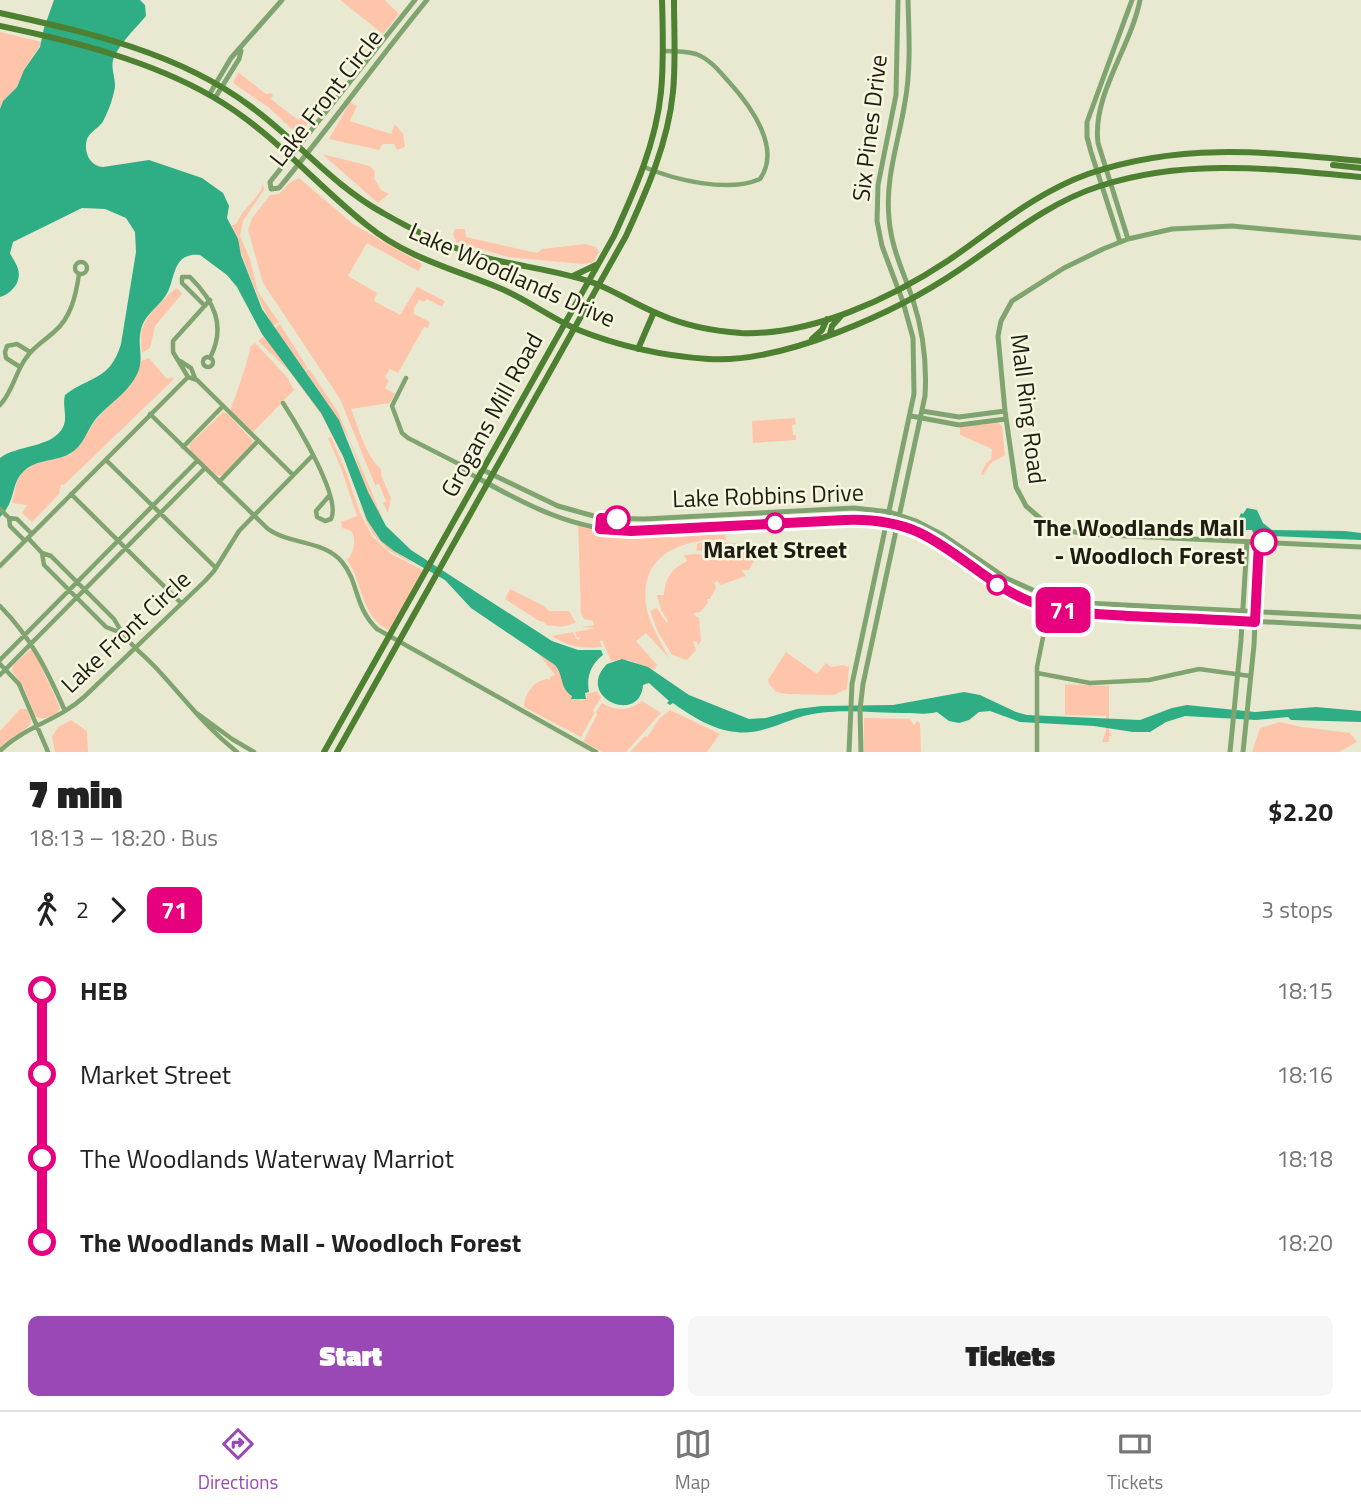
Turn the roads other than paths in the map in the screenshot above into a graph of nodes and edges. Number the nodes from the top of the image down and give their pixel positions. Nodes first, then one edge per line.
1 (282, 0) edge
2 (415, 0) edge
3 (426, 0) edge
4 (662, 0) edge
5 (674, 0) edge
6 (898, 0) edge
7 (908, 0) edge
8 (1132, 0) edge
9 (1140, 0) edge
10 (0, 13) edge
11 (0, 26) edge
12 (898, 44) junction
13 (909, 44) junction
14 (663, 51) junction
15 (675, 51) junction
16 (219, 85) junction
17 (212, 96) junction
18 (892, 115) junction
19 (902, 116) junction
20 (299, 147) junction
21 (306, 154) junction
22 (292, 156) junction
23 (1361, 161) edge
24 (1333, 162) junction
25 (1344, 163) junction
26 (299, 164) junction
27 (643, 167) junction
28 (1361, 168) edge
29 (1106, 169) junction
30 (654, 172) junction
31 (1096, 172) junction
32 (278, 173) junction
33 (1333, 174) junction
34 (1343, 175) junction
35 (1361, 177) edge
36 (286, 180) junction
37 (1111, 183) junction
38 (1101, 186) junction
39 (877, 196) junction
40 (888, 197) junction
41 (1361, 238) edge
42 (1128, 239) junction
43 (1120, 242) junction
44 (600, 262) junction
45 (608, 270) junction
46 (79, 274) dead end
47 (572, 277) junction
48 (589, 282) junction
49 (599, 285) junction
50 (906, 285) junction
51 (898, 290) junction
52 (616, 293) junction
53 (912, 298) junction
54 (210, 300) junction
55 (903, 302) junction
56 (205, 306) junction
57 (546, 312) junction
58 (654, 312) junction
59 (845, 313) junction
60 (827, 319) junction
61 (565, 323) junction
62 (575, 328) junction
63 (589, 333) junction
64 (830, 334) junction
65 (558, 337) junction
66 (643, 339) junction
67 (811, 341) junction
68 (565, 346) junction
69 (638, 349) junction
70 (648, 351) junction
71 (30, 352) junction
72 (210, 358) dead end
73 (20, 367) junction
74 (191, 377) junction
75 (406, 378) dead end
76 (283, 403) dead end
77 (0, 405) edge
78 (223, 406) junction
79 (912, 409) junction
80 (922, 411) junction
81 (1005, 411) junction
82 (150, 414) junction
83 (911, 416) junction
84 (921, 419) junction
85 (1006, 419) junction
86 (258, 441) junction
87 (183, 447) junction
88 (313, 454) junction
89 (106, 460) junction
90 (197, 461) junction
91 (459, 464) junction
92 (205, 468) junction
93 (483, 470) junction
94 (493, 474) junction
95 (293, 475) junction
96 (478, 478) junction
97 (219, 482) junction
98 (488, 484) junction
99 (71, 494) junction
100 (329, 496) junction
101 (552, 504) junction
102 (152, 505) junction
103 (890, 512) junction
104 (4, 513) edge
105 (160, 513) junction
106 (548, 513) junction
107 (900, 515) junction
108 (253, 516) junction
109 (601, 518) junction
110 (887, 522) junction
111 (22, 524) junction
112 (897, 524) junction
113 (600, 529) junction
114 (15, 531) junction
115 (29, 537) junction
116 (118, 540) junction
117 (1247, 542) junction
118 (1259, 542) junction
119 (1361, 547) edge
120 (126, 548) junction
121 (42, 552) junction
122 (0, 566) edge
123 (216, 568) junction
124 (77, 582) junction
125 (69, 590) junction
126 (85, 590) junction
127 (77, 598) junction
128 (1051, 598) junction
129 (181, 603) junction
130 (1111, 605) junction
131 (0, 606) edge
132 (1049, 607) junction
133 (868, 611) junction
134 (1244, 611) junction
135 (1256, 612) junction
136 (878, 613) junction
137 (1307, 614) junction
138 (1111, 615) junction
139 (1361, 617) edge
140 (1243, 621) junction
141 (1255, 622) junction
142 (1305, 624) junction
143 (1360, 627) edge
144 (119, 632) junction
145 (25, 634) junction
146 (388, 636) junction
147 (398, 642) junction
148 (32, 643) junction
149 (134, 647) junction
150 (0, 662) edge
151 (6, 669) junction
152 (1037, 673) junction
153 (1238, 674) junction
154 (0, 675) edge
155 (1251, 676) junction
156 (65, 711) junction
157 (37, 725) junction
158 (231, 743) junction
159 (0, 751) edge
160 (251, 751) edge
161 (48, 752) edge
162 (237, 752) edge
163 (324, 752) edge
164 (337, 752) edge
165 (596, 752) edge
166 (849, 752) edge
167 (861, 752) edge
168 (1037, 752) edge
169 (1230, 752) edge
170 (1243, 752) edge

1 - 16 street
2 - 20 street, Lake Front Circle
3 - 21 street, Lake Front Circle
4 - 14 main road, Grogans Mill Road
5 - 15 main road, Grogans Mill Road
6 - 12 street, Six Pines Drive
7 - 13 street, Six Pines Drive
8 - 31 street
9 - 29 street
10 - 16 main road, Lake Woodlands Drive
11 - 17 main road, Lake Woodlands Drive
12 - 13 street
12 - 18 street, Six Pines Drive
13 - 19 street, Six Pines Drive
14 - 15 street
14 - 27 main road, Grogans Mill Road
15 - 30 main road, Grogans Mill Road
15 - 30 street
16 - 17 street
16 - 20 main road, Lake Woodlands Drive
17 - 22 main road, Lake Woodlands Drive
18 - 19 street
18 - 39 street, Six Pines Drive
19 - 40 street, Six Pines Drive
20 - 21 main road, Lake Woodlands Drive
20 - 22 street, Lake Front Circle
21 - 26 street, Lake Front Circle
21 - 47 main road, Lake Woodlands Drive
22 - 26 main road, Lake Woodlands Drive
22 - 32 street, Lake Front Circle
23 - 25 main road, Lake Woodlands Drive
24 - 25 main road, Lake Woodlands Drive
24 - 29 main road, Lake Woodlands Drive
24 - 33 main road
25 - 28 main road
25 - 34 main road
26 - 36 street, Lake Front Circle
26 - 57 main road, Lake Woodlands Drive
27 - 30 street
27 - 44 main road, Grogans Mill Road
29 - 31 main road, Lake Woodlands Drive
29 - 37 street
30 - 45 main road, Grogans Mill Road
31 - 38 street
31 - 50 main road, Lake Woodlands Drive
32 - 36 street
32 - 36 street, Lake Front Circle
33 - 34 main road, Lake Woodlands Drive
33 - 37 main road, Lake Woodlands Drive
34 - 35 main road, Lake Woodlands Drive
37 - 38 main road, Lake Woodlands Drive
37 - 42 street
38 - 43 street
38 - 53 main road, Lake Woodlands Drive
39 - 40 street
39 - 51 street, Six Pines Drive
40 - 50 street, Six Pines Drive
41 - 42 street, Mall Ring Road
42 - 43 street, Mall Ring Road
43 - 81 street, Mall Ring Road
44 - 47 main road
44 - 48 main road, Grogans Mill Road
45 - 49 main road, Grogans Mill Road
45 - 52 main road
46 - 71 street
47 - 48 main road, Lake Woodlands Drive
48 - 49 main road, Lake Woodlands Drive
48 - 61 main road, Grogans Mill Road
49 - 52 main road, Lake Woodlands Drive
49 - 62 main road, Grogans Mill Road
50 - 51 main road, Lake Woodlands Drive
50 - 53 street, Six Pines Drive
51 - 55 street, Six Pines Drive
51 - 59 main road, Lake Woodlands Drive
52 - 58 main road, Lake Woodlands Drive
53 - 55 main road, Lake Woodlands Drive
53 - 80 street, Six Pines Drive
54 - 56 street
54 - 56 street
54 - 72 street
55 - 64 main road, Lake Woodlands Drive
55 - 79 street, Six Pines Drive
56 - 74 street
57 - 61 main road, Lake Woodlands Drive
57 - 65 main road
58 - 60 main road, Lake Woodlands Drive
58 - 66 main road
59 - 60 main road, Lake Woodlands Drive
59 - 64 main road
60 - 67 main road
61 - 62 main road, Lake Woodlands Drive
61 - 65 main road, Grogans Mill Road
62 - 63 main road, Lake Woodlands Drive
62 - 68 main road, Grogans Mill Road
63 - 68 main road
63 - 69 main road, Lake Woodlands Drive
64 - 67 main road, Lake Woodlands Drive
65 - 93 main road, Grogans Mill Road
66 - 69 main road
66 - 70 main road
67 - 70 main road, Lake Woodlands Drive
68 - 94 main road, Grogans Mill Road
69 - 70 main road, Lake Woodlands Drive
71 - 73 street
71 - 73 street
73 - 77 street
74 - 78 street
74 - 82 street
75 - 91 street, Lake Robbins Drive
76 - 88 street
78 - 86 street
78 - 87 street
79 - 80 street
79 - 83 street, Six Pines Drive
80 - 81 street
80 - 84 street, Six Pines Drive
81 - 85 street, Mall Ring Road
82 - 87 street
82 - 89 street
83 - 84 street
83 - 103 street, Six Pines Drive
84 - 85 street
84 - 107 street, Six Pines Drive
85 - 117 street, Mall Ring Road
86 - 95 street
86 - 97 street
87 - 90 street
88 - 95 street, Lake Front Circle
88 - 100 street
89 - 99 street
89 - 102 street
90 - 92 street
90 - 102 street
91 - 93 street, Lake Robbins Drive
91 - 96 street, Lake Robbins Drive
92 - 97 street
92 - 105 street
93 - 94 street, Lake Robbins Drive
93 - 96 main road, Grogans Mill Road
94 - 98 main road, Grogans Mill Road
94 - 101 street, Lake Robbins Drive
95 - 108 street, Lake Front Circle
96 - 98 street, Lake Robbins Drive
96 - 146 main road, Grogans Mill Road
97 - 108 street
98 - 106 street, Lake Robbins Drive
98 - 147 main road, Grogans Mill Road
99 - 115 street
99 - 116 street
100 - 100 street
101 - 106 street
101 - 109 street, Lake Robbins Drive
102 - 105 street
102 - 116 street
103 - 107 street, Lake Robbins Drive
103 - 109 street, Lake Robbins Drive
103 - 110 street, Six Pines Drive
104 - 111 street
104 - 114 street
105 - 120 street
105 - 123 street
106 - 113 street, Lake Robbins Drive
107 - 112 street, Six Pines Drive
107 - 128 street, Lake Robbins Drive
108 - 123 street, Lake Front Circle
108 - 146 street
109 - 113 street
110 - 112 street, Lake Robbins Drive
110 - 113 street, Lake Robbins Drive
110 - 133 street, Six Pines Drive
111 - 114 street
111 - 115 street
112 - 132 street, Lake Robbins Drive
112 - 136 street, Six Pines Drive
114 - 115 street
115 - 121 street
115 - 122 street
116 - 120 street
116 - 124 street
117 - 118 street, Mall Ring Road
117 - 134 street
118 - 119 street, Mall Ring Road
118 - 135 street
120 - 126 street
120 - 129 street
121 - 124 street
121 - 125 street
123 - 129 street, Lake Front Circle
124 - 125 street
124 - 126 street
125 - 127 street
125 - 145 street
126 - 127 street
126 - 144 street
127 - 144 street
127 - 148 street
128 - 130 street, Lake Robbins Drive
128 - 132 street
129 - 149 street, Lake Front Circle
130 - 134 street, Lake Robbins Drive
130 - 138 street
131 - 145 street
132 - 138 street, Lake Robbins Drive
132 - 152 street
133 - 136 street
133 - 166 street, Six Pines Drive
134 - 135 street, Lake Robbins Drive
134 - 140 street
135 - 137 street, Lake Robbins Drive
135 - 141 street
136 - 167 street, Six Pines Drive
137 - 139 street, Lake Robbins Drive
137 - 142 street
138 - 140 street, Lake Robbins Drive
139 - 143 street
140 - 141 street, Lake Robbins Drive
140 - 153 street
141 - 142 street, Lake Robbins Drive
141 - 155 street
142 - 143 street, Lake Robbins Drive
144 - 149 street
145 - 148 street
145 - 150 street
146 - 147 street
146 - 163 main road, Grogans Mill Road
147 - 164 main road, Grogans Mill Road
147 - 165 street
148 - 151 street
148 - 156 street
149 - 156 street, Lake Front Circle
149 - 158 street
150 - 151 street
151 - 154 street
151 - 157 street
152 - 153 street
152 - 168 street
153 - 155 street
153 - 169 street
155 - 170 street
156 - 157 street, Lake Front Circle
157 - 159 street, Lake Front Circle
157 - 161 street
158 - 160 street
158 - 162 street

